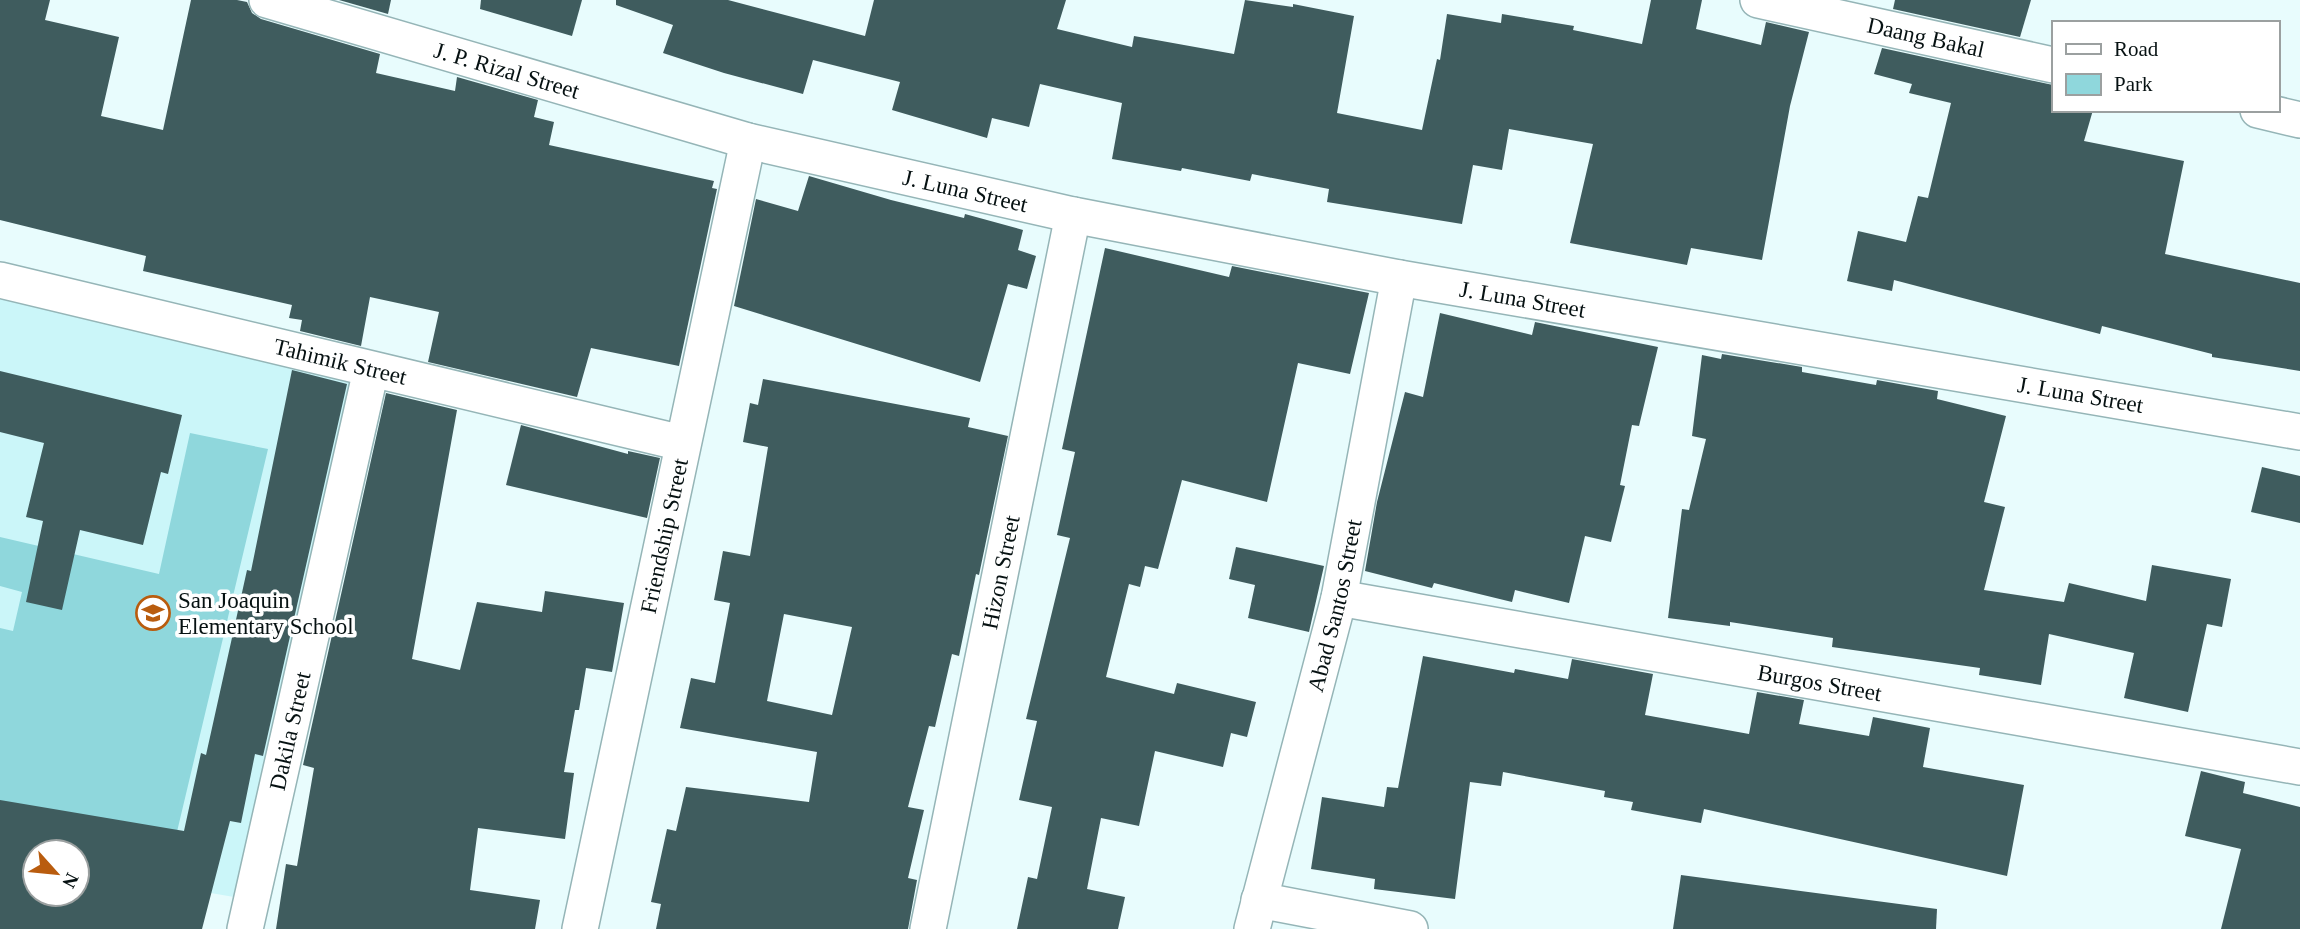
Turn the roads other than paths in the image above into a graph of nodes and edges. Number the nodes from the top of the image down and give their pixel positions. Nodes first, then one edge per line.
1 (267, 0) edge
2 (1758, 0) edge
3 (2052, 65) edge
4 (2266, 112) edge
5 (2300, 120) edge
6 (748, 141) junction
7 (1073, 215) junction
8 (1399, 278) junction
9 (0, 280) edge
10 (371, 369) junction
11 (2300, 432) edge
12 (681, 443) junction
13 (1339, 598) junction
14 (2300, 767) edge
15 (1255, 914) edge
16 (245, 929) edge
17 (580, 929) edge
18 (928, 929) edge
19 (1410, 929) edge

1 - 6 street, J. P. Rizal Street
2 - 3 street, Daang Bakal
4 - 5 street
6 - 7 street, J. Luna Street
6 - 12 street, Friendship Street
7 - 8 street, J. Luna Street
7 - 18 street, Hizon Street
8 - 11 street, J. Luna Street
8 - 13 street, Abad Santos Street
9 - 10 street, Tahimik Street
10 - 12 street, Tahimik Street
10 - 16 street, Dakila Street
12 - 17 street, Friendship Street
13 - 14 street, Burgos Street
13 - 15 street, Abad Santos Street
15 - 19 street

